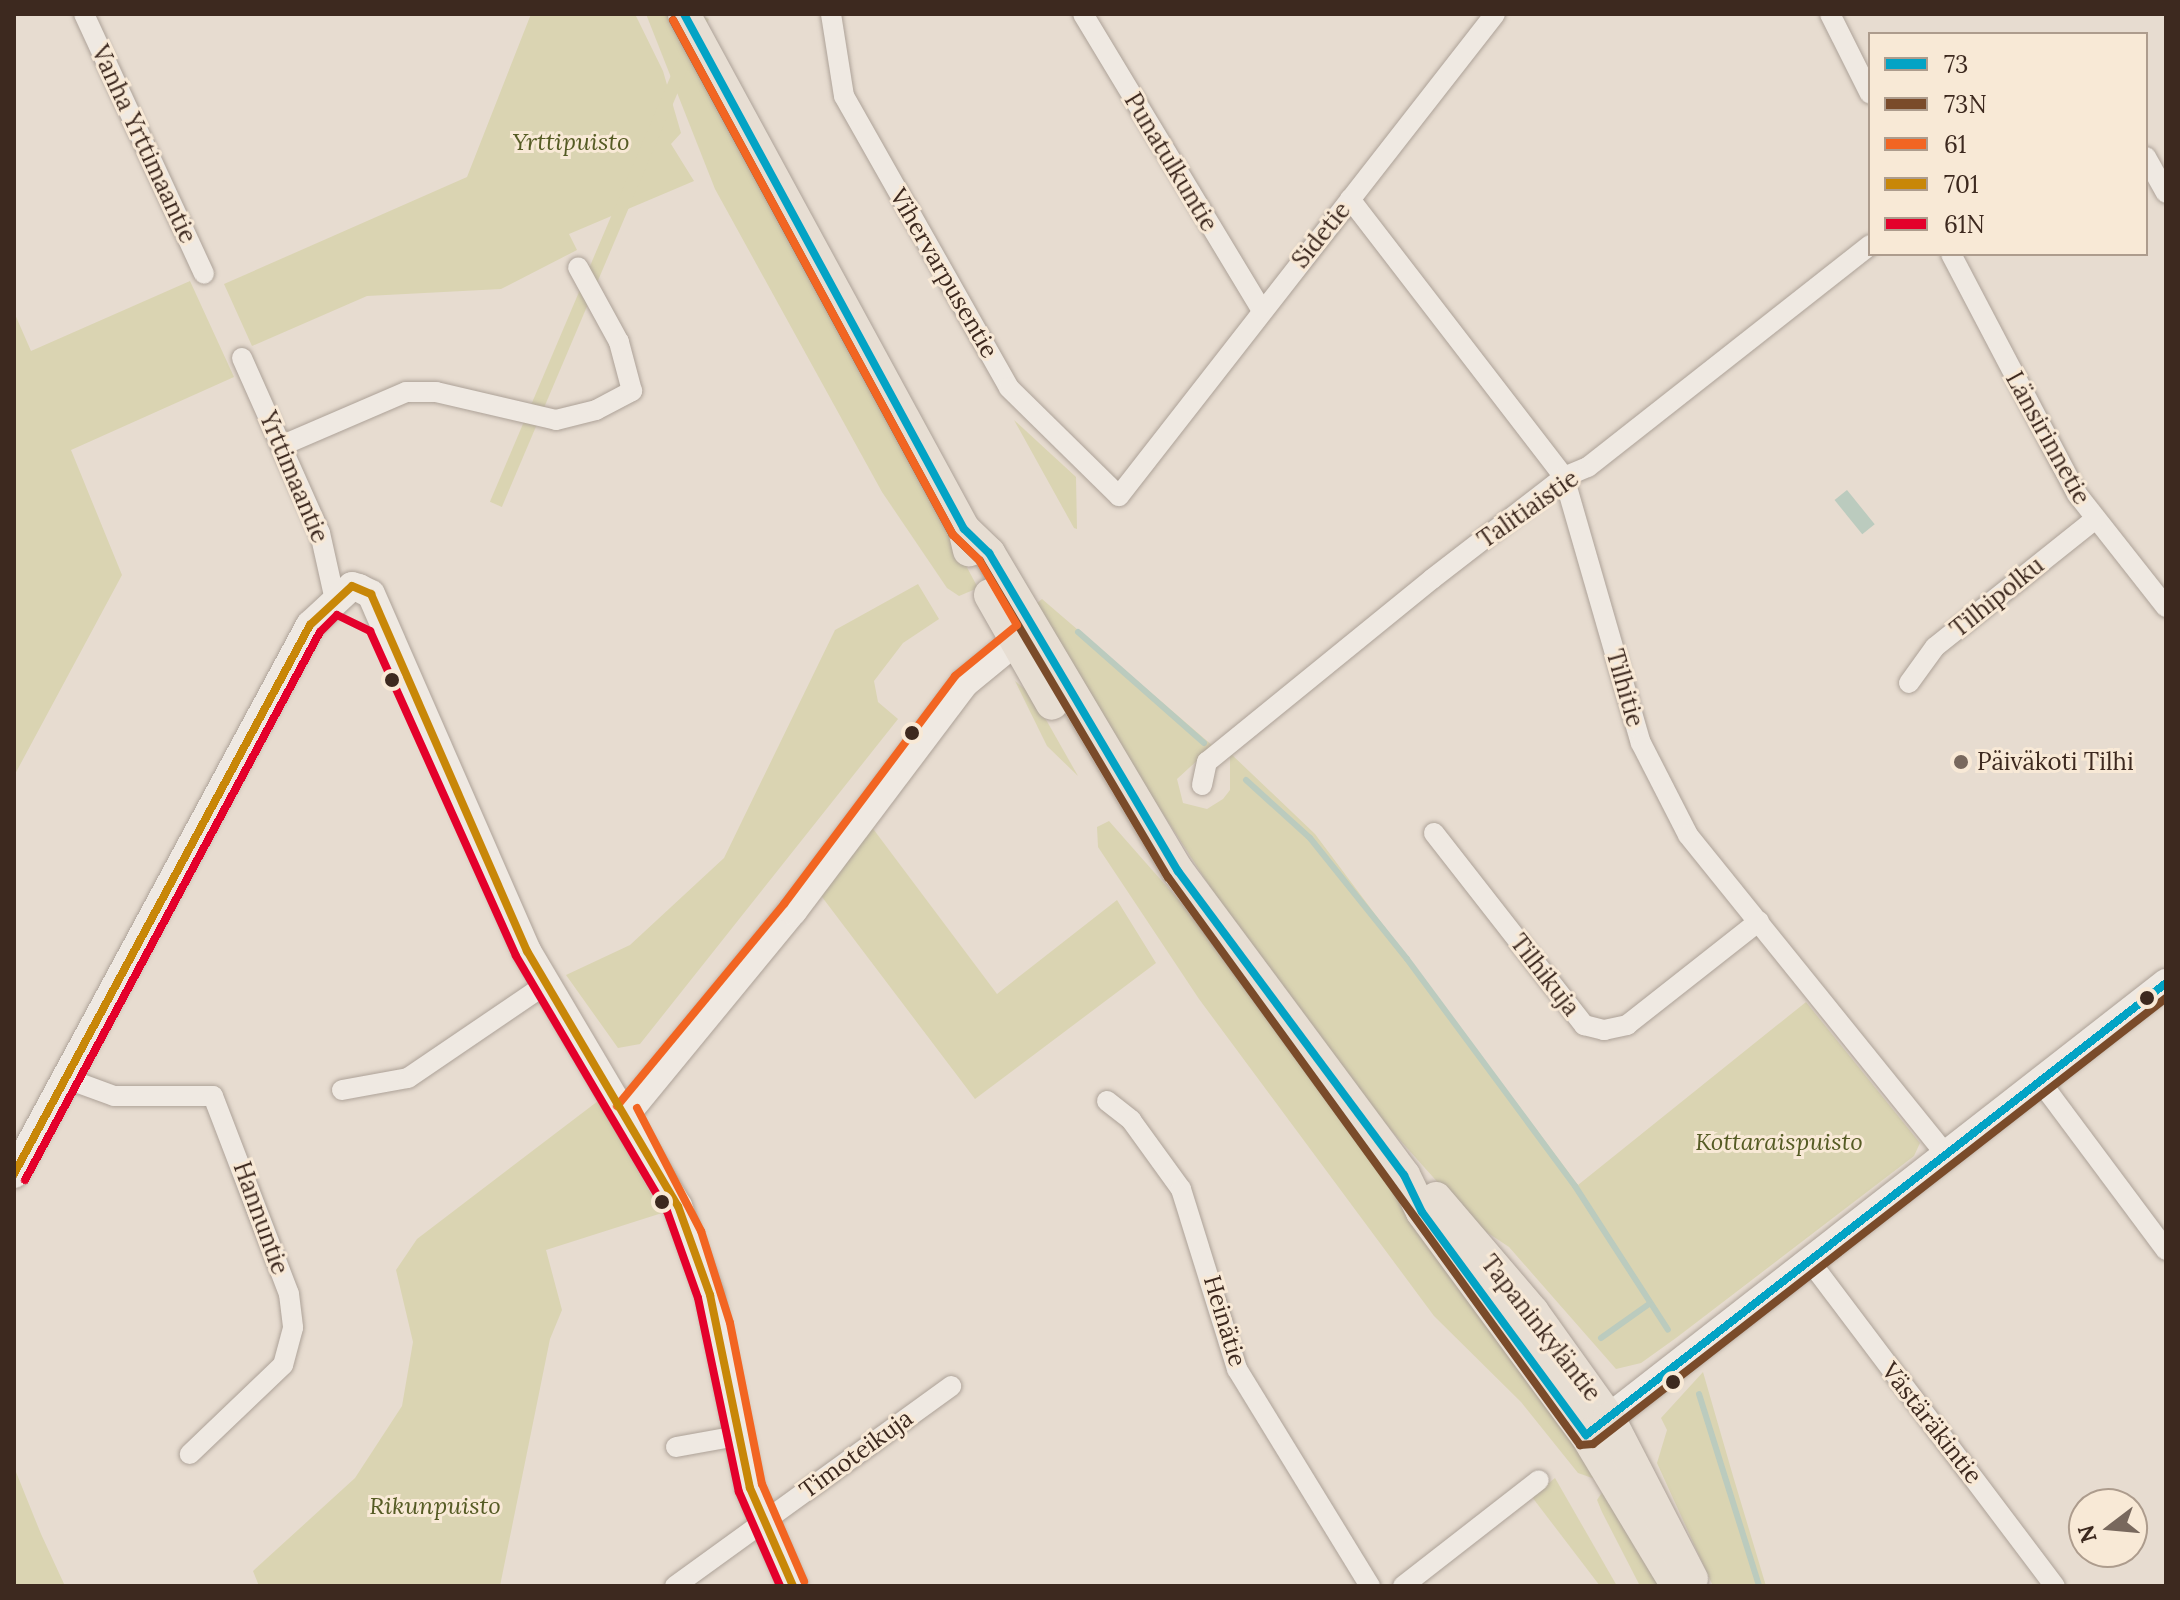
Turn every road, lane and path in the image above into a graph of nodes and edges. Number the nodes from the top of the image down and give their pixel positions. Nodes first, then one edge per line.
1 (84, 14) edge
2 (684, 14) edge
3 (831, 14) edge
4 (1083, 14) edge
5 (1495, 14) edge
6 (1830, 14) edge
7 (1868, 90) edge
8 (2148, 160) edge
9 (2164, 185) edge
10 (1350, 199) junction
11 (1868, 247) edge
12 (1952, 256) edge
13 (578, 267) dead end
14 (204, 274) dead end
15 (1261, 309) junction
16 (242, 358) dead end
17 (283, 445) junction
18 (1564, 477) junction
19 (1119, 496) joint
20 (2094, 520) junction
21 (335, 600) junction
22 (2166, 607) edge
23 (1022, 634) junction
24 (1909, 683) dead end
25 (1202, 785) dead end
26 (1434, 833) dead end
27 (1759, 921) junction
28 (2166, 983) edge
29 (545, 985) junction
30 (65, 1078) junction
31 (2040, 1081) junction
32 (342, 1090) dead end
33 (1107, 1101) dead end
34 (626, 1114) junction
35 (21, 1143) edge
36 (1945, 1154) junction
37 (14, 1174) edge
38 (2166, 1250) edge
39 (1809, 1260) junction
40 (951, 1386) dead end
41 (1598, 1426) junction
42 (737, 1436) junction
43 (676, 1447) dead end
44 (190, 1454) dead end
45 (1539, 1480) dead end
46 (763, 1524) junction
47 (675, 1586) edge
48 (793, 1586) edge
49 (1370, 1586) edge
50 (1403, 1586) edge
51 (1677, 1586) edge
52 (1695, 1586) edge
53 (2055, 1586) edge

1 - 14 street, Vanha Yrttimaantie
2 - 23 main road, Tapaninkyläntie
3 - 19 street, Vihervarpusentie
4 - 15 street, Punatulkuntie
5 - 10 street, Sidetie
6 - 7 street
8 - 9 street
10 - 15 street, Sidetie
10 - 18 street, Tilhitie
11 - 18 street, Talitiaistie
12 - 20 street, Länsirinnetie
13 - 17 street
15 - 19 street, Sidetie
16 - 17 street, Yrttimaantie
17 - 21 street, Yrttimaantie
18 - 25 street, Talitiaistie
18 - 27 street, Tilhitie
20 - 22 street, Länsirinnetie
20 - 24 street, Tilhipolku
21 - 29 street
21 - 30 street
23 - 34 street
23 - 41 main road, Tapaninkyläntie
26 - 27 street, Tilhikuja
27 - 36 street, Tilhitie
28 - 31 street
29 - 32 street
29 - 34 street
30 - 35 street
30 - 44 street, Hannuntie
31 - 36 street
31 - 38 street
33 - 49 street, Heinätie
34 - 42 street
35 - 37 street
36 - 39 street
39 - 41 street
39 - 53 street, Västäräkintie
40 - 46 street, Timoteikuja
41 - 51 main road, Tapaninkyläntie
41 - 52 main road, Tapaninkyläntie
42 - 43 street
42 - 46 street
45 - 50 street
46 - 47 street, Timoteikuja
46 - 48 street

